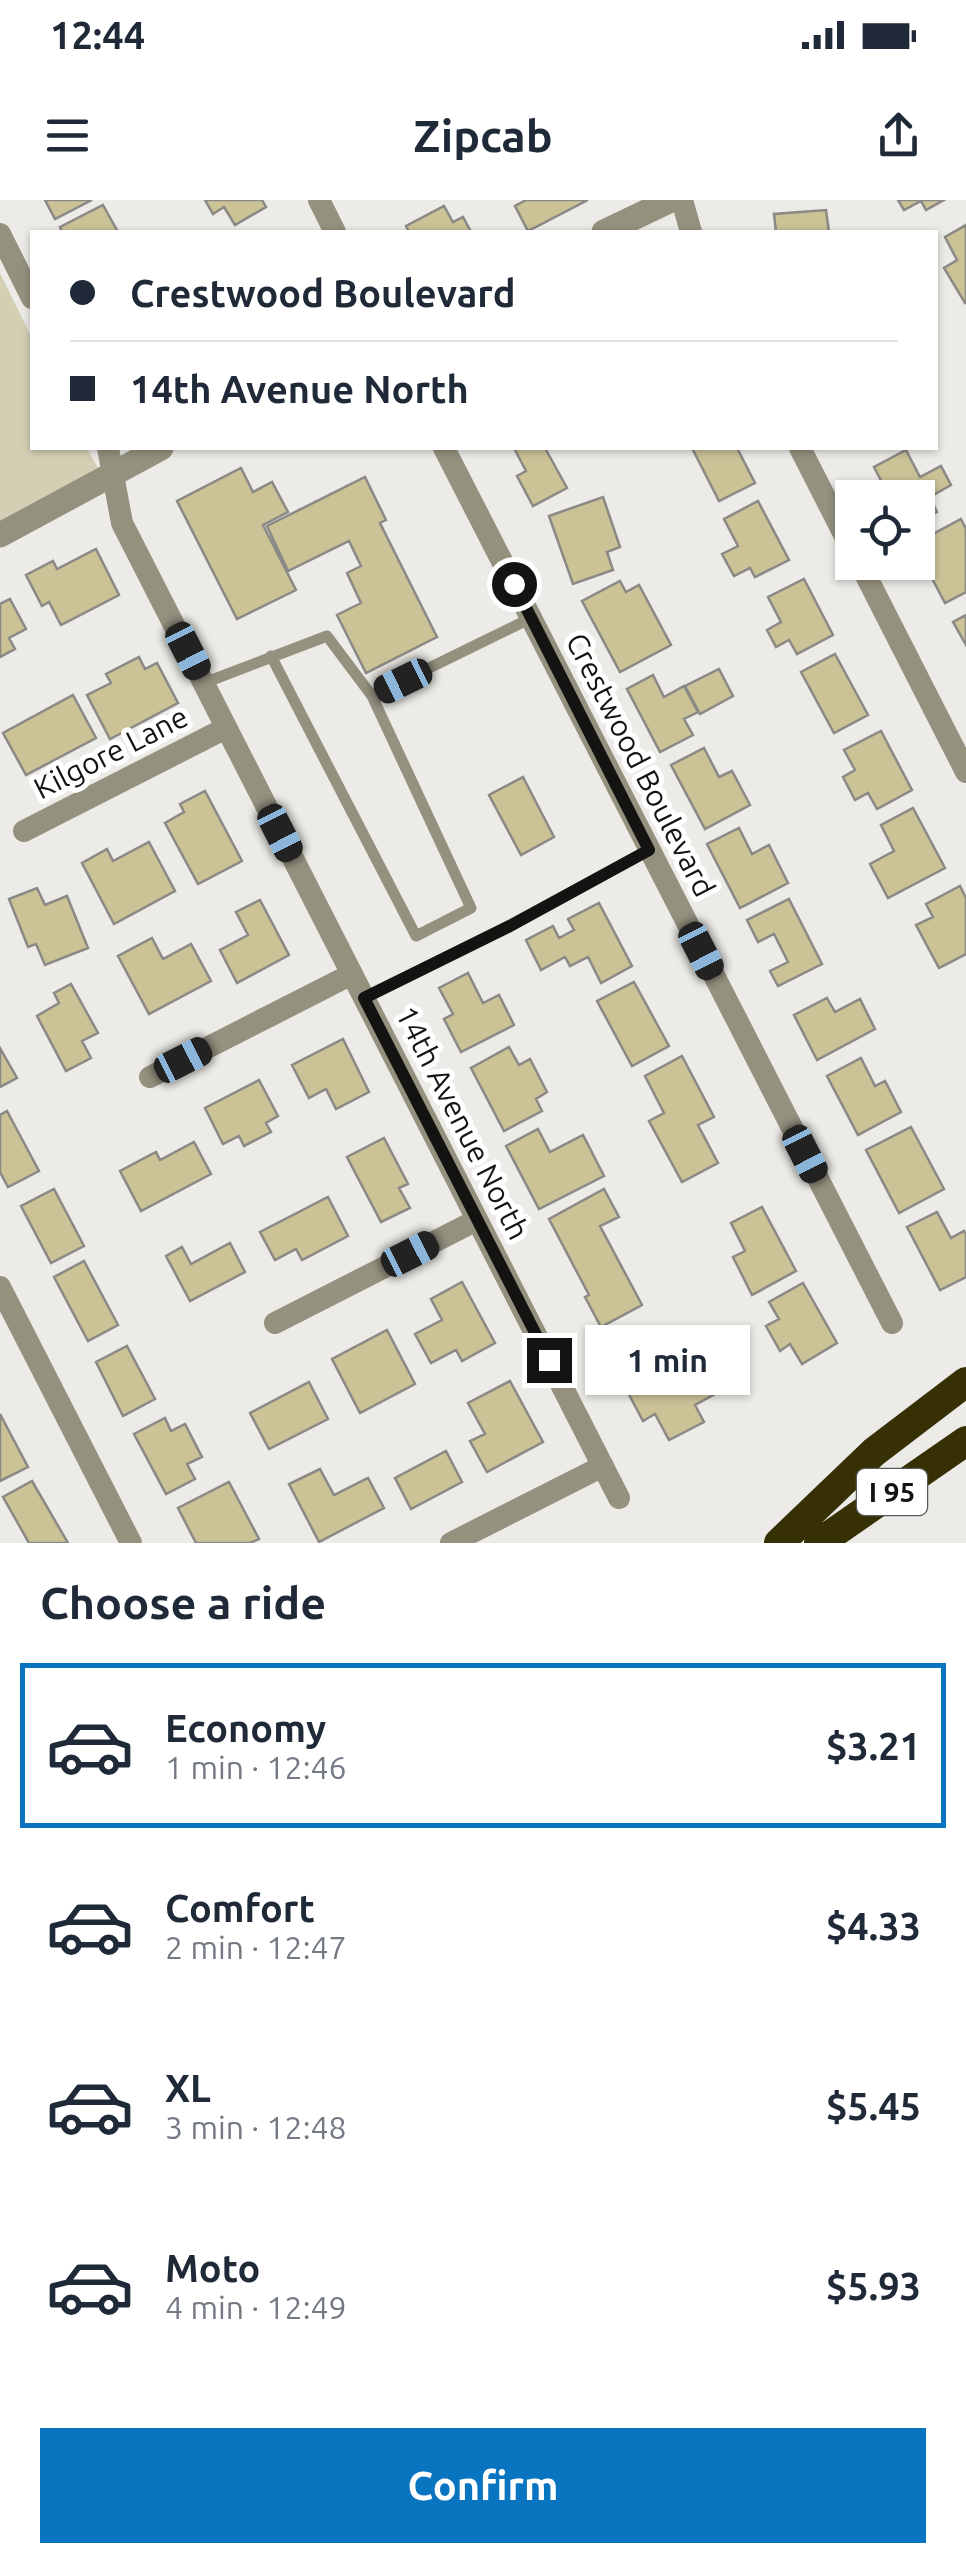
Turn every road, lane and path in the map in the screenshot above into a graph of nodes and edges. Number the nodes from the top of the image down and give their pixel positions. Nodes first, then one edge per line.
1 (320, 200) edge
2 (670, 200) edge
3 (682, 200) edge
4 (335, 230) edge
5 (608, 230) edge
6 (690, 230) edge
7 (0, 234) edge
8 (30, 294) edge
9 (153, 450) edge
10 (445, 450) edge
11 (801, 450) edge
12 (110, 460) edge
13 (835, 517) edge
14 (0, 534) edge
15 (868, 580) edge
16 (531, 618) junction
17 (271, 656) junction
18 (204, 683) junction
19 (372, 696) junction
20 (226, 728) junction
21 (966, 772) edge
22 (24, 832) dead end
23 (649, 850) junction
24 (352, 974) junction
25 (364, 998) junction
26 (150, 1077) dead end
27 (477, 1220) junction
28 (0, 1286) edge
29 (275, 1323) dead end
30 (892, 1324) dead end
31 (966, 1382) edge
32 (966, 1441) edge
33 (602, 1466) junction
34 (619, 1498) dead end
35 (131, 1543) edge
36 (451, 1543) edge
37 (779, 1543) edge
38 (819, 1543) edge

1 - 4 street
2 - 5 street
3 - 6 street
7 - 8 street
9 - 12 street
10 - 16 street, Crestwood Boulevard
11 - 13 street
12 - 14 street
12 - 18 street, 14th Avenue North
15 - 21 street
16 - 19 lane
16 - 23 street, Crestwood Boulevard
17 - 18 lane
17 - 19 lane
17 - 19 lane
18 - 20 street, 14th Avenue North
20 - 22 street, Kilgore Lane
20 - 24 street, 14th Avenue North
23 - 25 lane
23 - 30 street, Crestwood Boulevard
24 - 25 street, 14th Avenue North
24 - 26 street
25 - 27 street, 14th Avenue North
27 - 29 street
27 - 33 street, 14th Avenue North
28 - 35 street
31 - 37 highway
32 - 38 highway, I 95
33 - 34 street, 14th Avenue North
33 - 36 street

